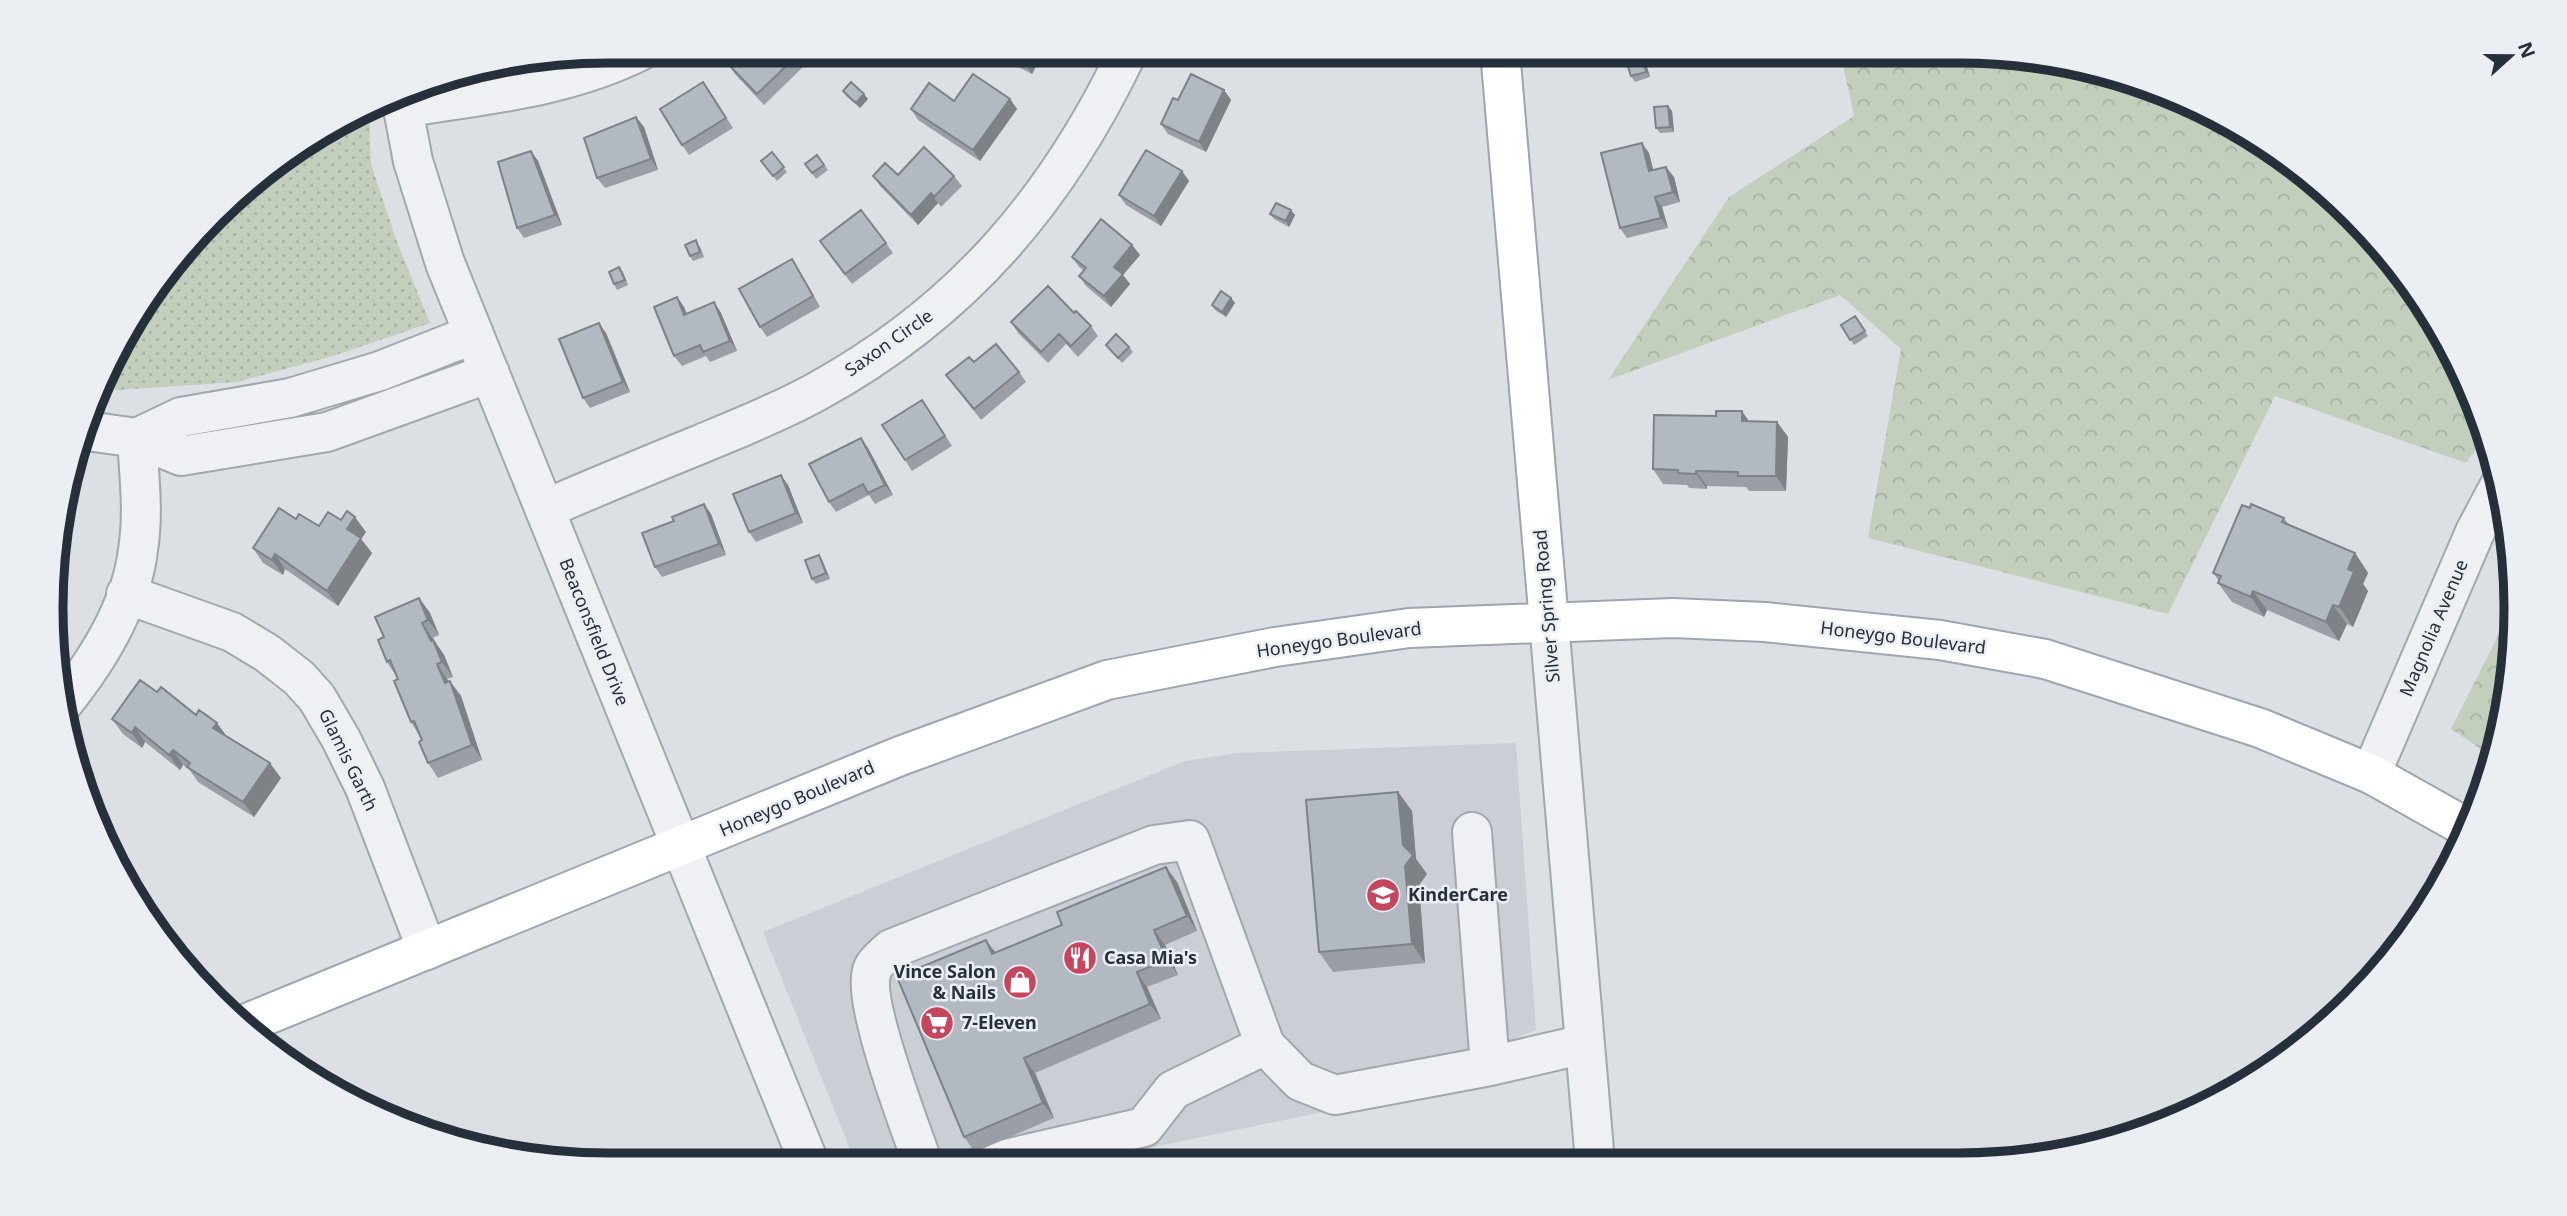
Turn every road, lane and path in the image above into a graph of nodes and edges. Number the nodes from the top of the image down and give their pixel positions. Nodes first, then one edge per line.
1 (612, 63) edge
2 (1122, 63) edge
3 (1501, 63) edge
4 (410, 100) edge
5 (401, 103) edge
6 (474, 334) junction
7 (490, 373) junction
8 (92, 432) edge
9 (137, 438) junction
10 (2493, 498) edge
11 (545, 509) junction
12 (126, 594) junction
13 (1549, 622) junction
14 (70, 693) edge
15 (2371, 774) junction
16 (2460, 824) edge
17 (1472, 832) dead end
18 (681, 847) junction
19 (427, 950) junction
20 (253, 1021) edge
21 (1585, 1044) junction
22 (1265, 1045) junction
23 (1490, 1066) junction
24 (805, 1153) edge
25 (919, 1153) edge
26 (1032, 1153) edge
27 (1594, 1153) edge

1 - 4 street
2 - 11 street, Saxon Circle
3 - 13 main road, Silver Spring Road
5 - 6 street, Beaconsfield Drive
6 - 7 street, Beaconsfield Drive
6 - 9 street
7 - 9 street
7 - 11 street, Beaconsfield Drive
8 - 9 street
9 - 12 street
10 - 15 street, Magnolia Avenue
11 - 18 street, Beaconsfield Drive
12 - 14 street
12 - 19 street, Glamis Garth
13 - 15 main road, Honeygo Boulevard
13 - 18 main road, Honeygo Boulevard
13 - 21 street, Silver Spring Road
15 - 16 main road, Honeygo Boulevard
17 - 23 street
18 - 19 main road, Honeygo Boulevard
18 - 24 street, Beaconsfield Drive
19 - 20 main road, Honeygo Boulevard
21 - 23 street
21 - 27 street, Silver Spring Road
22 - 23 street
22 - 25 street
22 - 26 street

